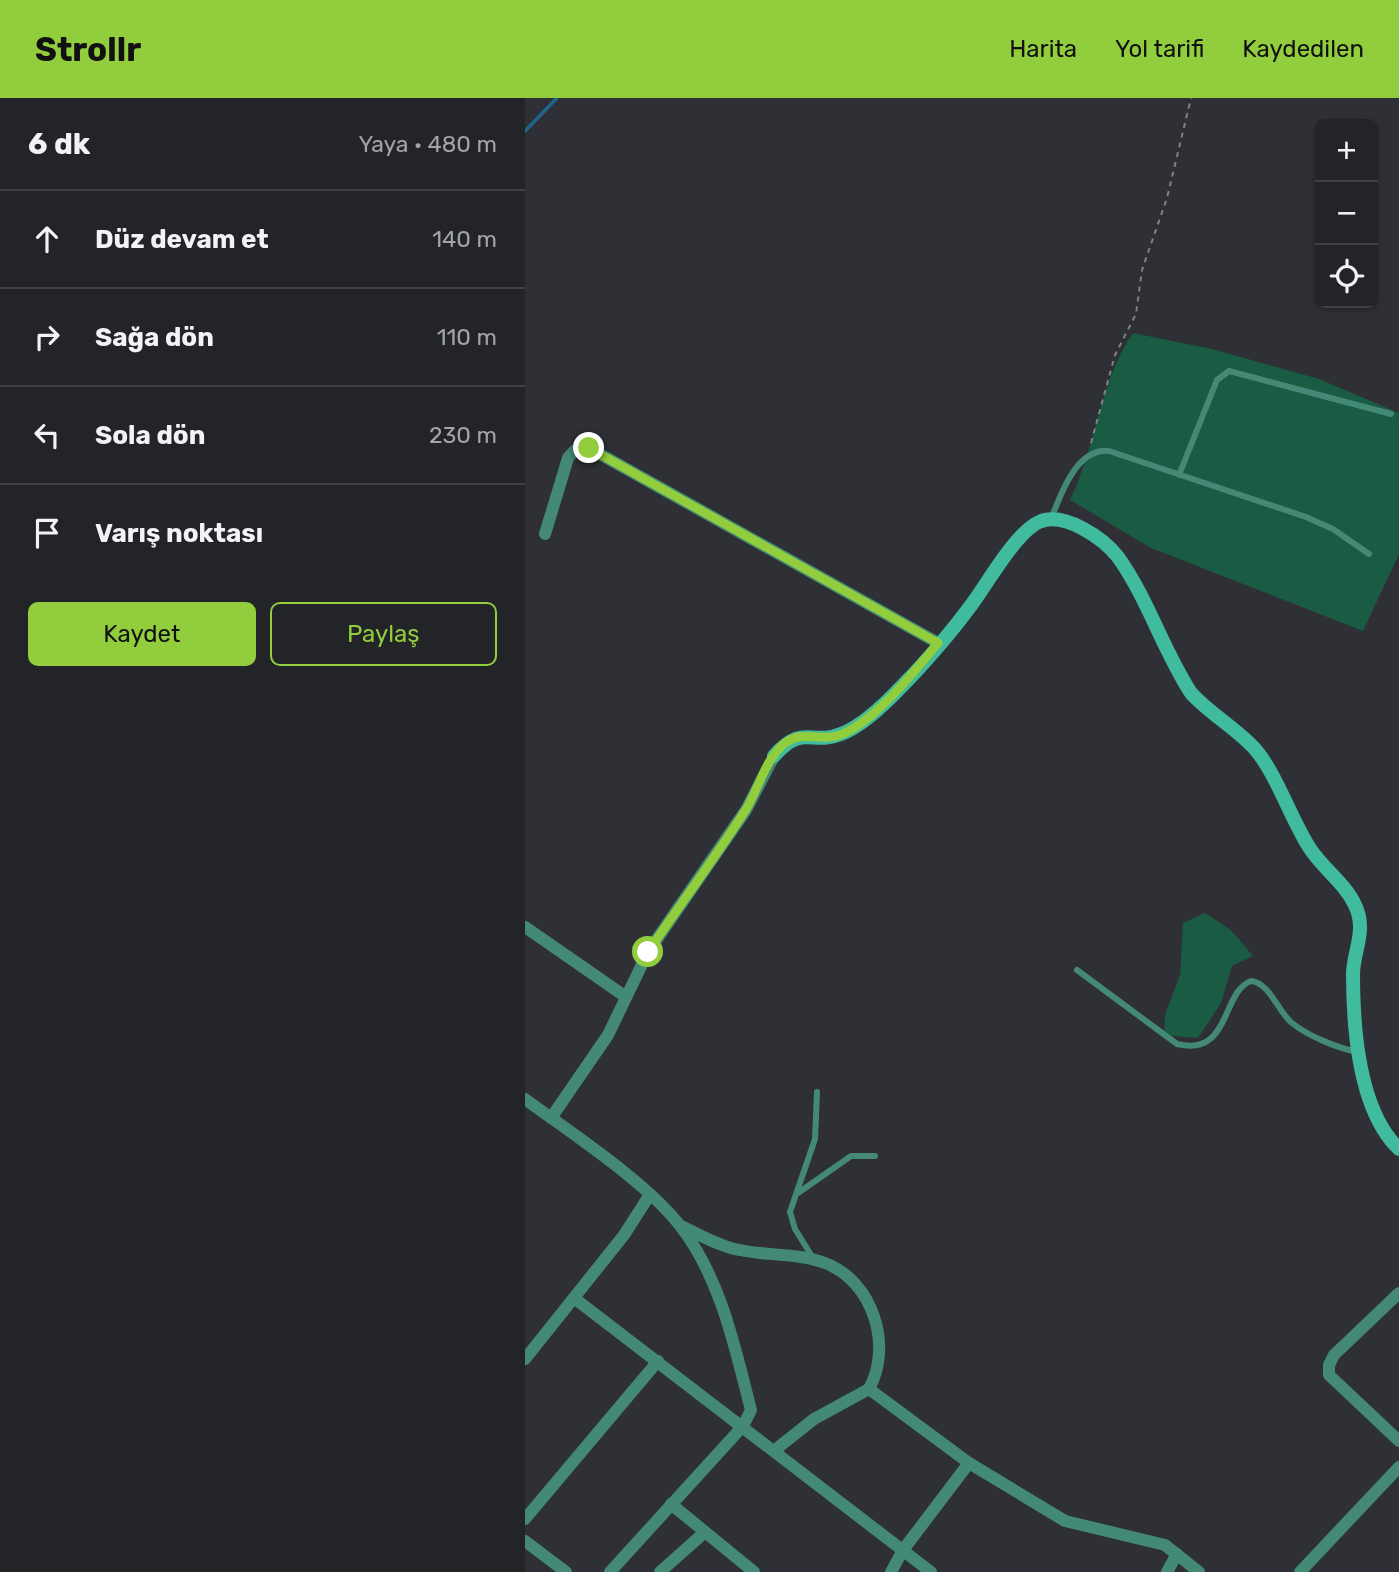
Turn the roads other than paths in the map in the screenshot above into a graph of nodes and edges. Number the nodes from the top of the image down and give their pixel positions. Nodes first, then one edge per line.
1 (1391, 414) dead end
2 (1179, 475) junction
3 (1051, 519) junction
4 (545, 534) dead end
5 (1369, 554) dead end
6 (938, 643) junction
7 (774, 756) joint
8 (525, 926) edge
9 (1077, 970) dead end
10 (627, 997) junction
11 (1360, 1052) junction
12 (817, 1092) dead end
13 (525, 1099) edge
14 (551, 1118) junction
15 (1399, 1149) edge
16 (875, 1156) dead end
17 (796, 1194) junction
18 (649, 1196) junction
19 (681, 1226) junction
20 (814, 1260) junction
21 (1399, 1293) edge
22 (574, 1298) junction
23 (525, 1359) edge
24 (658, 1361) junction
25 (869, 1390) junction
26 (743, 1426) junction
27 (1399, 1441) edge
28 (775, 1450) junction
29 (969, 1463) junction
30 (1399, 1467) edge
31 (671, 1504) junction
32 (525, 1519) edge
33 (705, 1532) junction
34 (525, 1541) edge
35 (903, 1550) junction
36 (1177, 1554) junction
37 (566, 1572) edge
38 (610, 1572) edge
39 (660, 1572) edge
40 (754, 1572) edge
41 (891, 1572) edge
42 (931, 1572) edge
43 (1167, 1572) edge
44 (1199, 1572) edge
45 (1300, 1572) edge

1 - 2 lane
2 - 3 lane
2 - 5 lane
3 - 6 street
3 - 11 street
4 - 6 street
6 - 7 street
7 - 10 street
8 - 10 street
9 - 11 lane
10 - 14 street
11 - 15 street
12 - 17 lane
13 - 14 street
14 - 18 street
16 - 17 lane
17 - 20 lane
18 - 19 street
18 - 22 street
19 - 20 street
19 - 26 street
20 - 25 street
21 - 27 street
22 - 23 street
22 - 24 street
24 - 26 street
24 - 32 street
25 - 28 street
25 - 29 street
26 - 28 street
26 - 31 street
28 - 35 street
29 - 35 street
29 - 36 street
30 - 45 street
31 - 33 street
31 - 38 street
33 - 39 street
33 - 40 street
34 - 37 street
35 - 41 street
35 - 42 street
36 - 43 street
36 - 44 street

